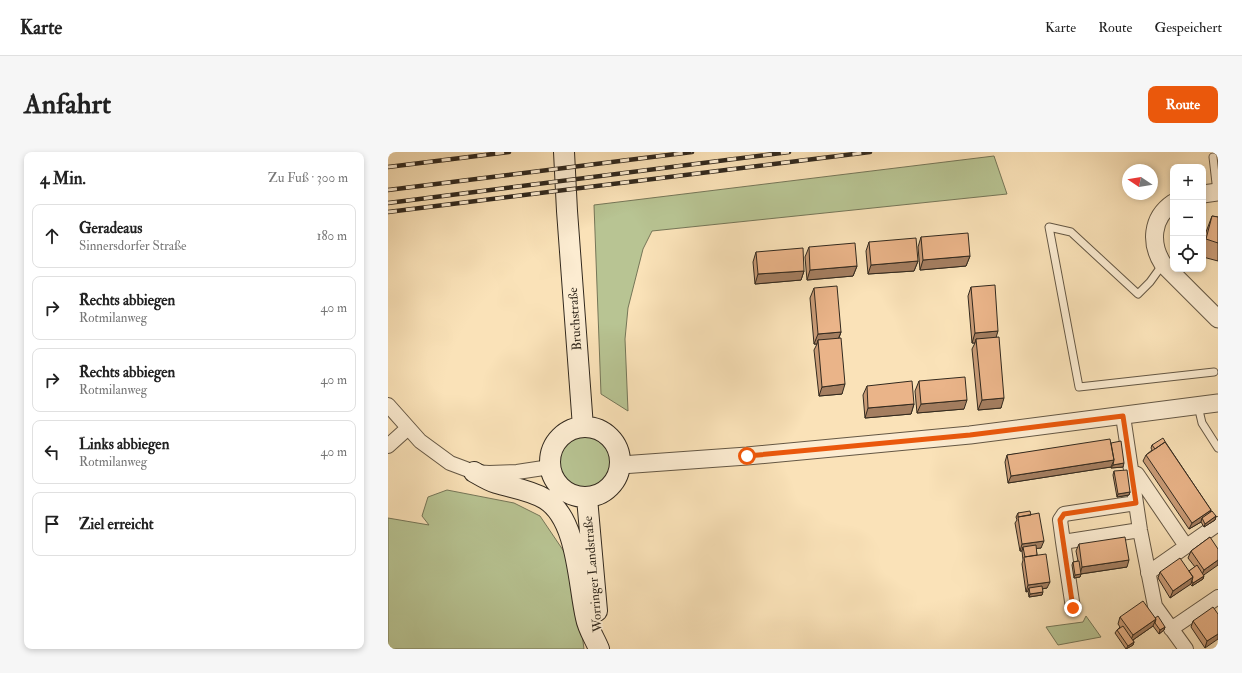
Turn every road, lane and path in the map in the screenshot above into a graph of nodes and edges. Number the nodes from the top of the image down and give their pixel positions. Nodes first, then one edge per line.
1 (571, 152) edge
2 (1213, 157) dead end
3 (564, 161) edge
4 (1213, 193) edge
5 (1170, 206) edge
6 (1163, 264) junction
7 (1218, 319) edge
8 (1214, 372) dead end
9 (1218, 404) edge
10 (388, 405) edge
11 (1198, 406) junction
12 (1123, 416) junction
13 (583, 427) junction
14 (408, 428) junction
15 (388, 446) edge
16 (1218, 448) edge
17 (621, 465) junction
18 (550, 468) junction
19 (474, 472) junction
20 (1132, 472) junction
21 (587, 498) junction
22 (1136, 503) junction
23 (1218, 524) edge
24 (1140, 530) junction
25 (1063, 542) junction
26 (1186, 546) junction
27 (1148, 573) junction
28 (1218, 597) edge
29 (1073, 608) dead end
30 (1171, 628) junction
31 (1178, 646) edge
32 (599, 649) edge

1 - 3 main road
2 - 4 lane
3 - 13 main road, Bruchstraße
5 - 6 street
6 - 7 street
6 - 8 lane
9 - 11 street
10 - 14 street
11 - 12 street
11 - 16 lane
12 - 17 street
12 - 20 street
13 - 17 main road
13 - 18 main road
14 - 15 street
14 - 19 street
17 - 21 main road
18 - 19 street
18 - 21 main road
19 - 32 main road
20 - 22 street
20 - 26 street
21 - 32 main road, Worringer Landstraße
22 - 24 street
22 - 25 street
23 - 26 street
24 - 25 street
24 - 27 street
25 - 29 street
26 - 27 street
27 - 30 street
28 - 30 street
30 - 31 street

